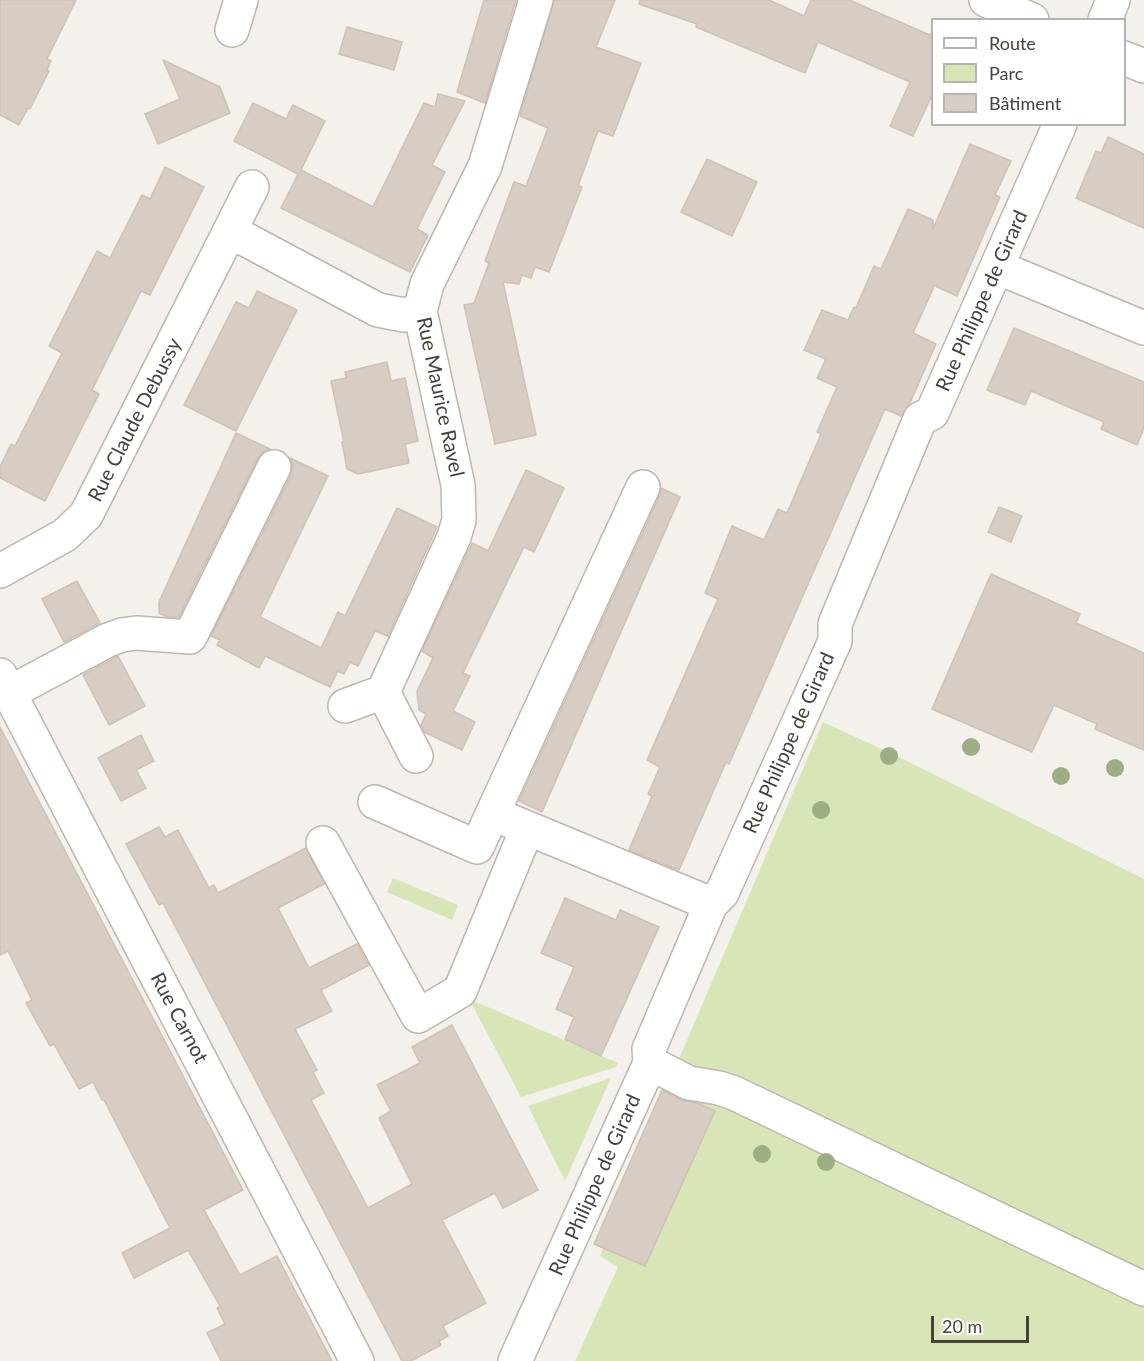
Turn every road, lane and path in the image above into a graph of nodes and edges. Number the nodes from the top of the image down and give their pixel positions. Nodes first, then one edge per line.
1 (536, 0) edge
2 (986, 0) edge
3 (1113, 0) edge
4 (1027, 18) edge
5 (1106, 18) edge
6 (1126, 58) edge
7 (1144, 66) edge
8 (1059, 126) edge
9 (252, 187) dead end
10 (230, 231) junction
11 (998, 267) junction
12 (420, 311) junction
13 (1144, 328) edge
14 (274, 467) dead end
15 (642, 488) dead end
16 (0, 571) edge
17 (5, 684) edge
18 (382, 692) junction
19 (345, 706) dead end
20 (416, 756) dead end
21 (375, 802) dead end
22 (492, 814) junction
23 (527, 829) junction
24 (322, 843) dead end
25 (711, 904) junction
26 (650, 1063) junction
27 (1144, 1288) edge
28 (357, 1361) edge
29 (515, 1361) edge

1 - 12 street, Rue Maurice Ravel
2 - 4 street
3 - 5 street
6 - 7 street
8 - 11 street, Rue Philippe de Girard
9 - 10 street, Rue Claude Debussy
10 - 12 street
10 - 16 street, Rue Claude Debussy
11 - 13 street
11 - 25 street, Rue Philippe de Girard
12 - 18 street, Rue Maurice Ravel
14 - 17 street
15 - 22 street
17 - 28 street, Rue Carnot
18 - 19 street
18 - 20 street
21 - 22 street
22 - 23 street
23 - 24 street
23 - 25 street
25 - 26 street, Rue Philippe de Girard
26 - 27 street
26 - 29 street, Rue Philippe de Girard

